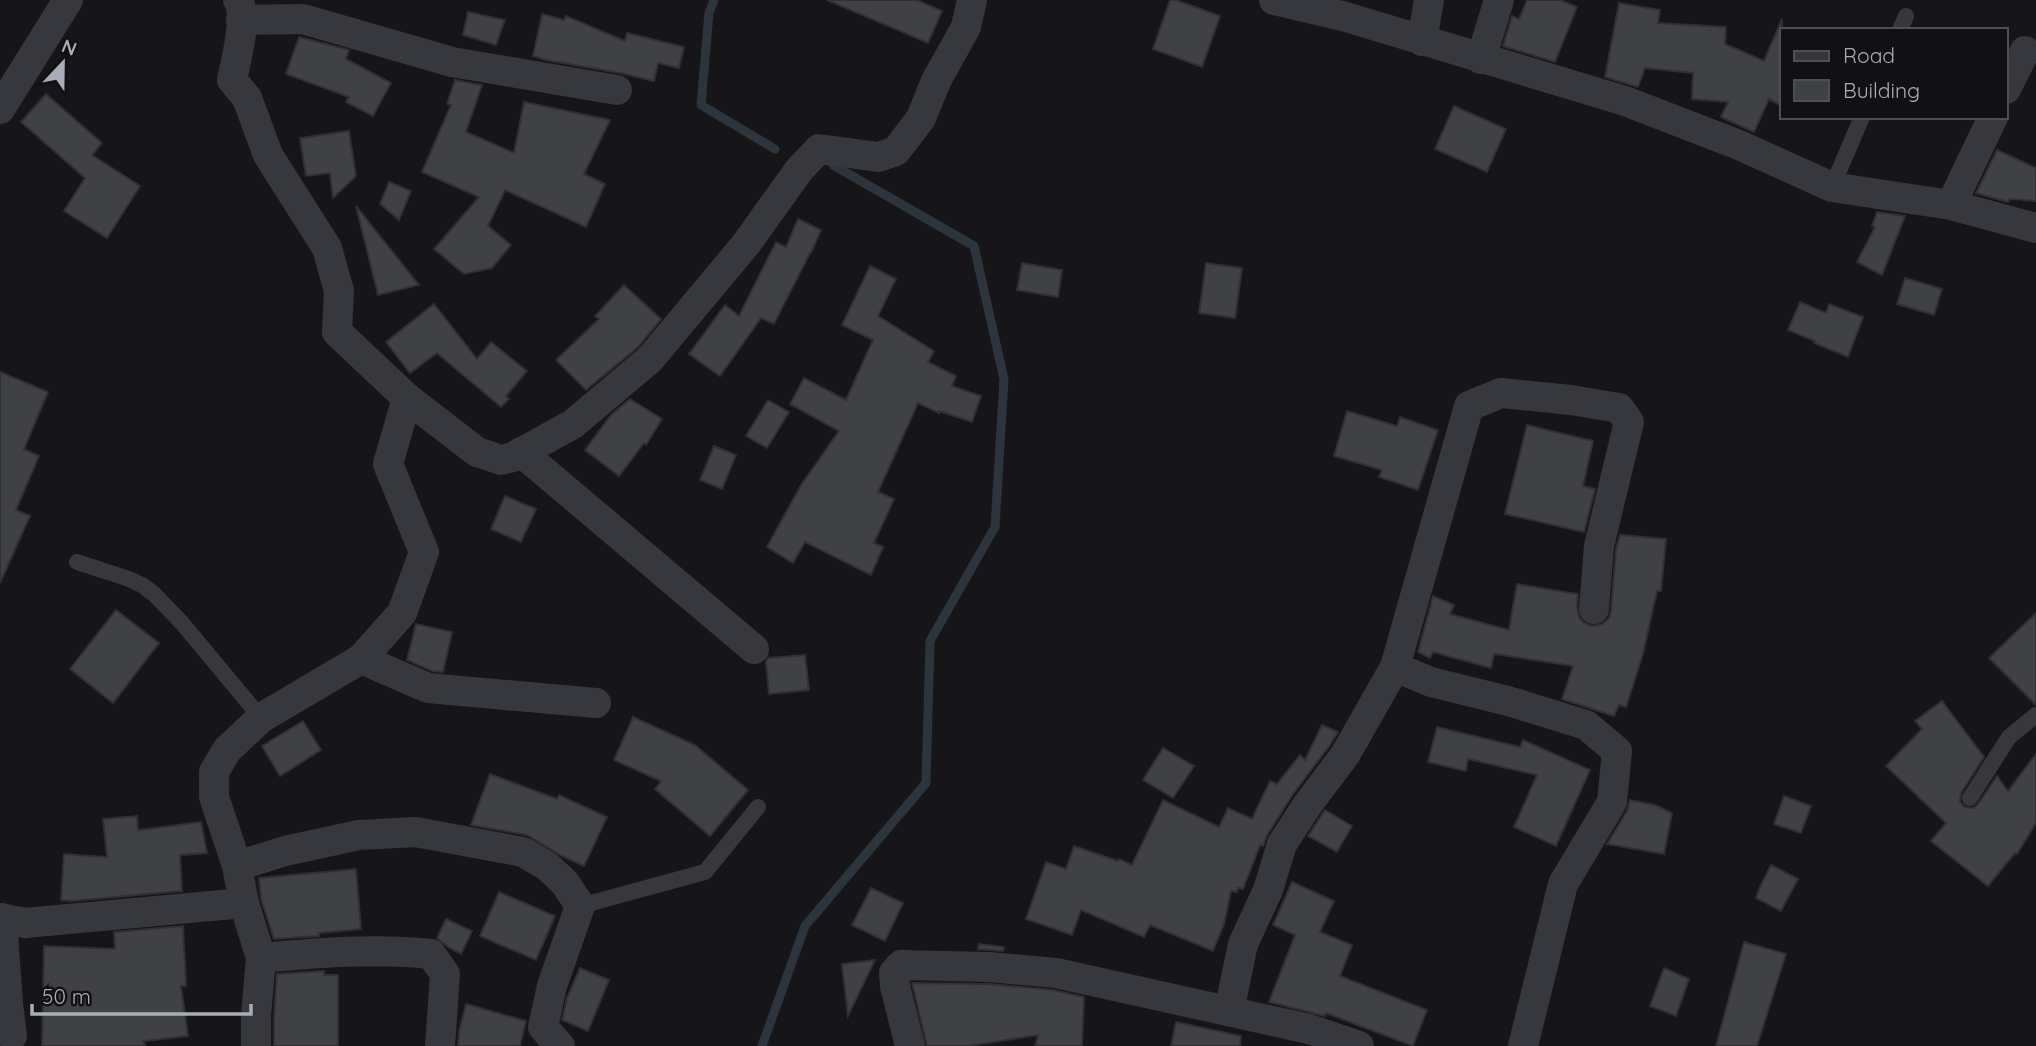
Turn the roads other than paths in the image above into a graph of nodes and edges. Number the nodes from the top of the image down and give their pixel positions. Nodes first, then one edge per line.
1 (68, 0) edge
2 (972, 0) edge
3 (1429, 0) edge
4 (1499, 0) edge
5 (1279, 1) edge
6 (239, 10) edge
7 (1422, 41) junction
8 (2025, 51) dead end
9 (1481, 59) junction
10 (2008, 85) edge
11 (617, 90) dead end
12 (0, 108) edge
13 (1861, 119) edge
14 (1992, 119) edge
15 (1832, 187) junction
16 (1951, 205) junction
17 (2036, 228) edge
18 (407, 397) junction
19 (521, 452) junction
20 (77, 562) dead end
21 (1594, 609) dead end
22 (754, 649) dead end
23 (361, 659) junction
24 (1395, 667) junction
25 (596, 704) dead end
26 (2036, 715) edge
27 (261, 718) junction
28 (1970, 797) dead end
29 (758, 807) dead end
30 (237, 866) junction
31 (244, 903) junction
32 (580, 906) junction
33 (1, 918) edge
34 (261, 958) junction
35 (1229, 1011) junction
36 (12, 1036) dead end
37 (256, 1046) edge
38 (440, 1046) edge
39 (560, 1046) edge
40 (910, 1046) edge
41 (1359, 1046) edge
42 (1523, 1046) edge

1 - 12 street
2 - 19 street
3 - 7 street
4 - 9 street
5 - 7 street
6 - 11 street
6 - 18 street
7 - 9 street
8 - 10 street
9 - 15 street
13 - 15 lane
14 - 16 street
15 - 16 street
16 - 17 street
18 - 19 street
18 - 23 street
19 - 22 street
20 - 27 lane
21 - 24 street
23 - 25 street
23 - 27 street
24 - 35 street
24 - 42 street
26 - 28 lane
27 - 30 street
29 - 32 lane
30 - 31 street
30 - 32 street
31 - 33 street
31 - 34 street
32 - 39 street
33 - 36 street
34 - 37 street
34 - 38 street
35 - 40 street
35 - 41 street

